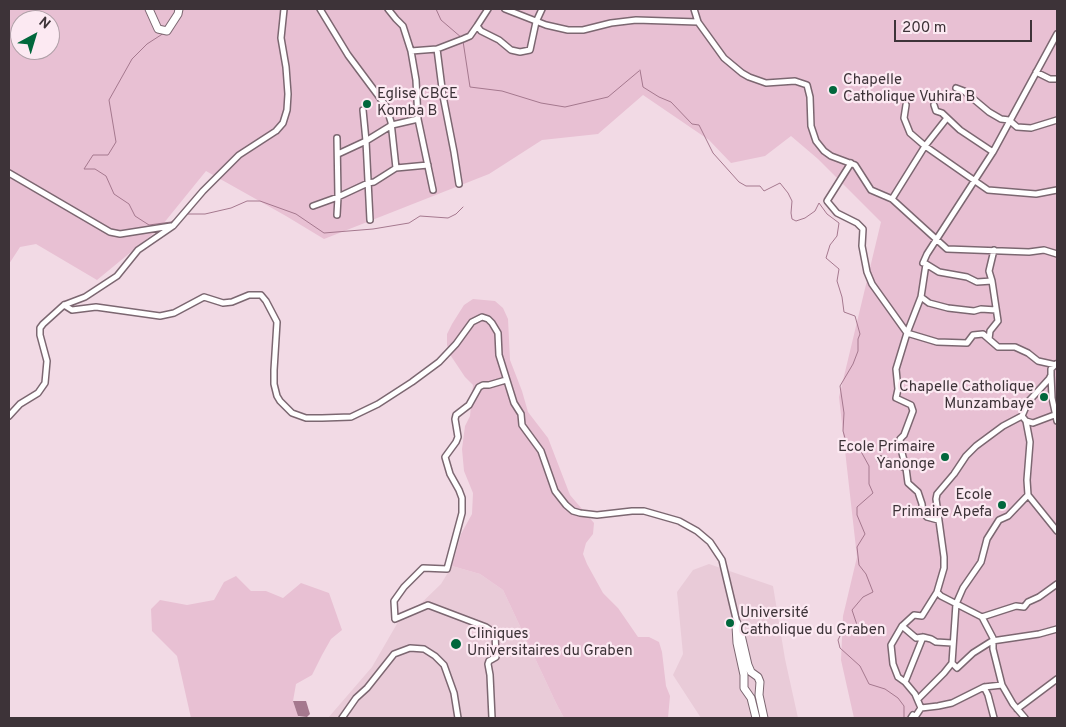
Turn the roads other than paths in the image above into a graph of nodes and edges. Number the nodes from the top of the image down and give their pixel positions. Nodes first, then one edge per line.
1 (149, 9) edge
2 (179, 9) edge
3 (284, 9) edge
4 (320, 9) edge
5 (388, 9) edge
6 (488, 9) edge
7 (505, 9) edge
8 (542, 9) edge
9 (694, 9) edge
10 (536, 22) junction
11 (698, 22) junction
12 (477, 26) junction
13 (1057, 34) edge
14 (437, 49) junction
15 (410, 51) junction
16 (1036, 72) junction
17 (1057, 79) edge
18 (956, 88) dead end
19 (906, 105) dead end
20 (934, 105) dead end
21 (362, 110) dead end
22 (418, 118) junction
23 (947, 118) junction
24 (1010, 120) junction
25 (1057, 120) edge
26 (392, 125) junction
27 (337, 138) dead end
28 (366, 141) junction
29 (925, 146) junction
30 (993, 152) junction
31 (338, 154) junction
32 (851, 163) junction
33 (428, 165) junction
34 (396, 168) junction
35 (9, 173) edge
36 (975, 180) junction
37 (368, 183) junction
38 (459, 184) dead end
39 (433, 190) dead end
40 (1057, 190) edge
41 (338, 197) junction
42 (892, 199) junction
43 (313, 206) dead end
44 (337, 215) dead end
45 (370, 220) dead end
46 (173, 226) junction
47 (937, 239) junction
48 (994, 250) junction
49 (1057, 254) edge
50 (926, 264) junction
51 (992, 281) junction
52 (922, 297) junction
53 (64, 305) junction
54 (996, 310) junction
55 (907, 333) junction
56 (989, 339) junction
57 (1057, 364) edge
58 (1051, 375) junction
59 (506, 380) junction
60 (9, 416) edge
61 (1057, 417) edge
62 (1024, 419) junction
63 (880, 460) dead end
64 (906, 468) junction
65 (1028, 495) junction
66 (938, 520) junction
67 (1057, 531) edge
68 (1057, 584) edge
69 (937, 592) junction
70 (956, 604) junction
71 (982, 617) junction
72 (736, 623) joint
73 (902, 626) junction
74 (1057, 629) edge
75 (923, 637) junction
76 (992, 641) junction
77 (952, 643) junction
78 (952, 663) junction
79 (748, 674) junction
80 (1057, 678) edge
81 (905, 682) junction
82 (1002, 685) junction
83 (984, 687) junction
84 (755, 696) junction
85 (918, 699) junction
86 (921, 708) junction
87 (1017, 709) junction
88 (342, 718) edge
89 (458, 718) edge
90 (492, 718) edge
91 (756, 718) edge
92 (764, 718) edge
93 (911, 718) edge
94 (994, 718) edge
95 (1025, 718) edge

1 - 2 street
3 - 46 street
4 - 26 street
5 - 15 street
6 - 12 street
7 - 10 street
8 - 10 street
9 - 11 street
10 - 11 street
10 - 12 street
11 - 32 street
12 - 14 street
13 - 16 street
14 - 15 street
14 - 38 street
15 - 22 street
16 - 17 street
16 - 24 street
18 - 24 street
19 - 29 street
20 - 23 street
21 - 28 street
22 - 26 street
22 - 33 street
23 - 29 street
23 - 30 street
24 - 25 street
24 - 30 street
26 - 28 street
26 - 34 street
27 - 31 street
28 - 31 street
28 - 37 street
29 - 36 street
29 - 42 street
30 - 36 street
31 - 41 street
32 - 42 street
32 - 55 street
33 - 34 street
33 - 39 street
34 - 37 street
35 - 46 street
36 - 40 street
36 - 47 street
37 - 41 street
37 - 45 street
41 - 43 street
41 - 44 street
42 - 47 street
46 - 53 street
47 - 48 street
47 - 50 street
48 - 49 street
48 - 51 street
50 - 51 street
50 - 52 street
51 - 54 street
52 - 54 street
52 - 55 street
53 - 59 street
53 - 60 street
54 - 56 street
55 - 56 street
55 - 64 street
56 - 57 street
57 - 58 street
58 - 61 street
58 - 62 street
59 - 72 street
59 - 90 street
61 - 62 street
62 - 65 street
62 - 66 street
63 - 64 street
64 - 66 street
65 - 67 street
65 - 70 street
66 - 69 street
68 - 71 street
69 - 70 street
69 - 73 street
70 - 71 street
70 - 77 street
71 - 76 street
72 - 79 street
73 - 75 street
73 - 81 street
74 - 76 street
75 - 77 street
75 - 81 street
76 - 78 street
76 - 82 street
77 - 78 street
78 - 85 street
79 - 84 street
79 - 84 street
80 - 87 street
81 - 85 street
82 - 83 street
82 - 87 street
83 - 86 street
83 - 94 street
84 - 91 street
84 - 92 street
85 - 86 street
86 - 93 street
87 - 95 street
88 - 89 street

